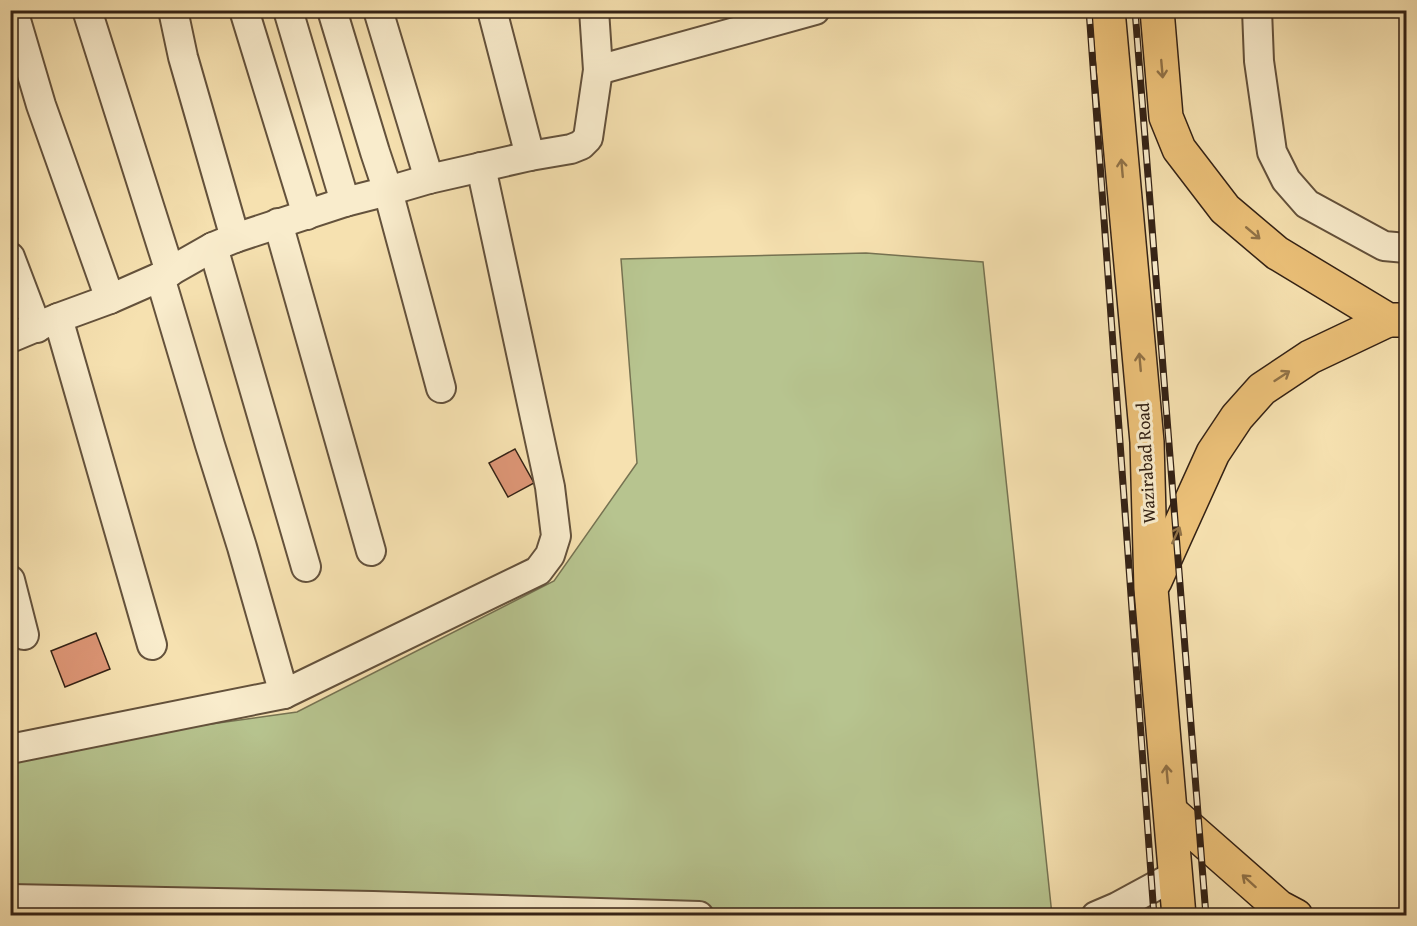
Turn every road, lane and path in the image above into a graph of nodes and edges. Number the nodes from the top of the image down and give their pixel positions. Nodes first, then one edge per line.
1 (13, 10) edge
2 (87, 10) edge
3 (173, 10) edge
4 (244, 10) edge
5 (288, 10) edge
6 (332, 10) edge
7 (378, 10) edge
8 (492, 10) edge
9 (594, 10) edge
10 (815, 10) edge
11 (1108, 10) edge
12 (1157, 10) edge
13 (1257, 10) edge
14 (598, 70) junction
15 (530, 156) junction
16 (481, 167) junction
17 (429, 179) junction
18 (388, 192) junction
19 (345, 202) junction
20 (307, 215) junction
21 (278, 223) junction
22 (224, 242) junction
23 (1407, 248) edge
24 (10, 257) edge
25 (165, 274) junction
26 (110, 299) junction
27 (1397, 320) edge
28 (47, 323) junction
29 (10, 338) edge
30 (441, 388) dead end
31 (371, 551) dead end
32 (306, 567) dead end
33 (10, 580) edge
34 (1151, 589) junction
35 (24, 635) dead end
36 (152, 645) dead end
37 (284, 694) junction
38 (10, 749) edge
39 (1171, 813) junction
40 (1176, 875) junction
41 (10, 899) edge
42 (699, 915) edge
43 (1096, 915) edge
44 (1179, 915) edge
45 (1296, 915) edge

1 - 26 street
2 - 25 street
3 - 22 street
4 - 20 street
5 - 19 street
6 - 18 street
7 - 17 street
8 - 15 street
9 - 14 street
10 - 14 street
34 -> 11 main road, Wazirabad Road
12 -> 27 main road
13 - 23 street
14 - 15 street
15 - 16 street
16 - 17 street
16 - 37 street
17 - 18 street
18 - 19 street
18 - 30 street
19 - 20 street
20 - 21 street
21 - 22 street
21 - 31 street
22 - 25 street
22 - 32 street
24 - 28 street
25 - 26 street
25 - 37 street
26 - 28 street
34 -> 27 main road
28 - 29 street
28 - 36 street
33 - 35 street
39 -> 34 main road, Wazirabad Road
37 - 38 street
39 - 40 main road, Wazirabad Road
45 -> 39 main road
40 - 43 street
40 - 44 main road, Wazirabad Road
41 - 42 street

